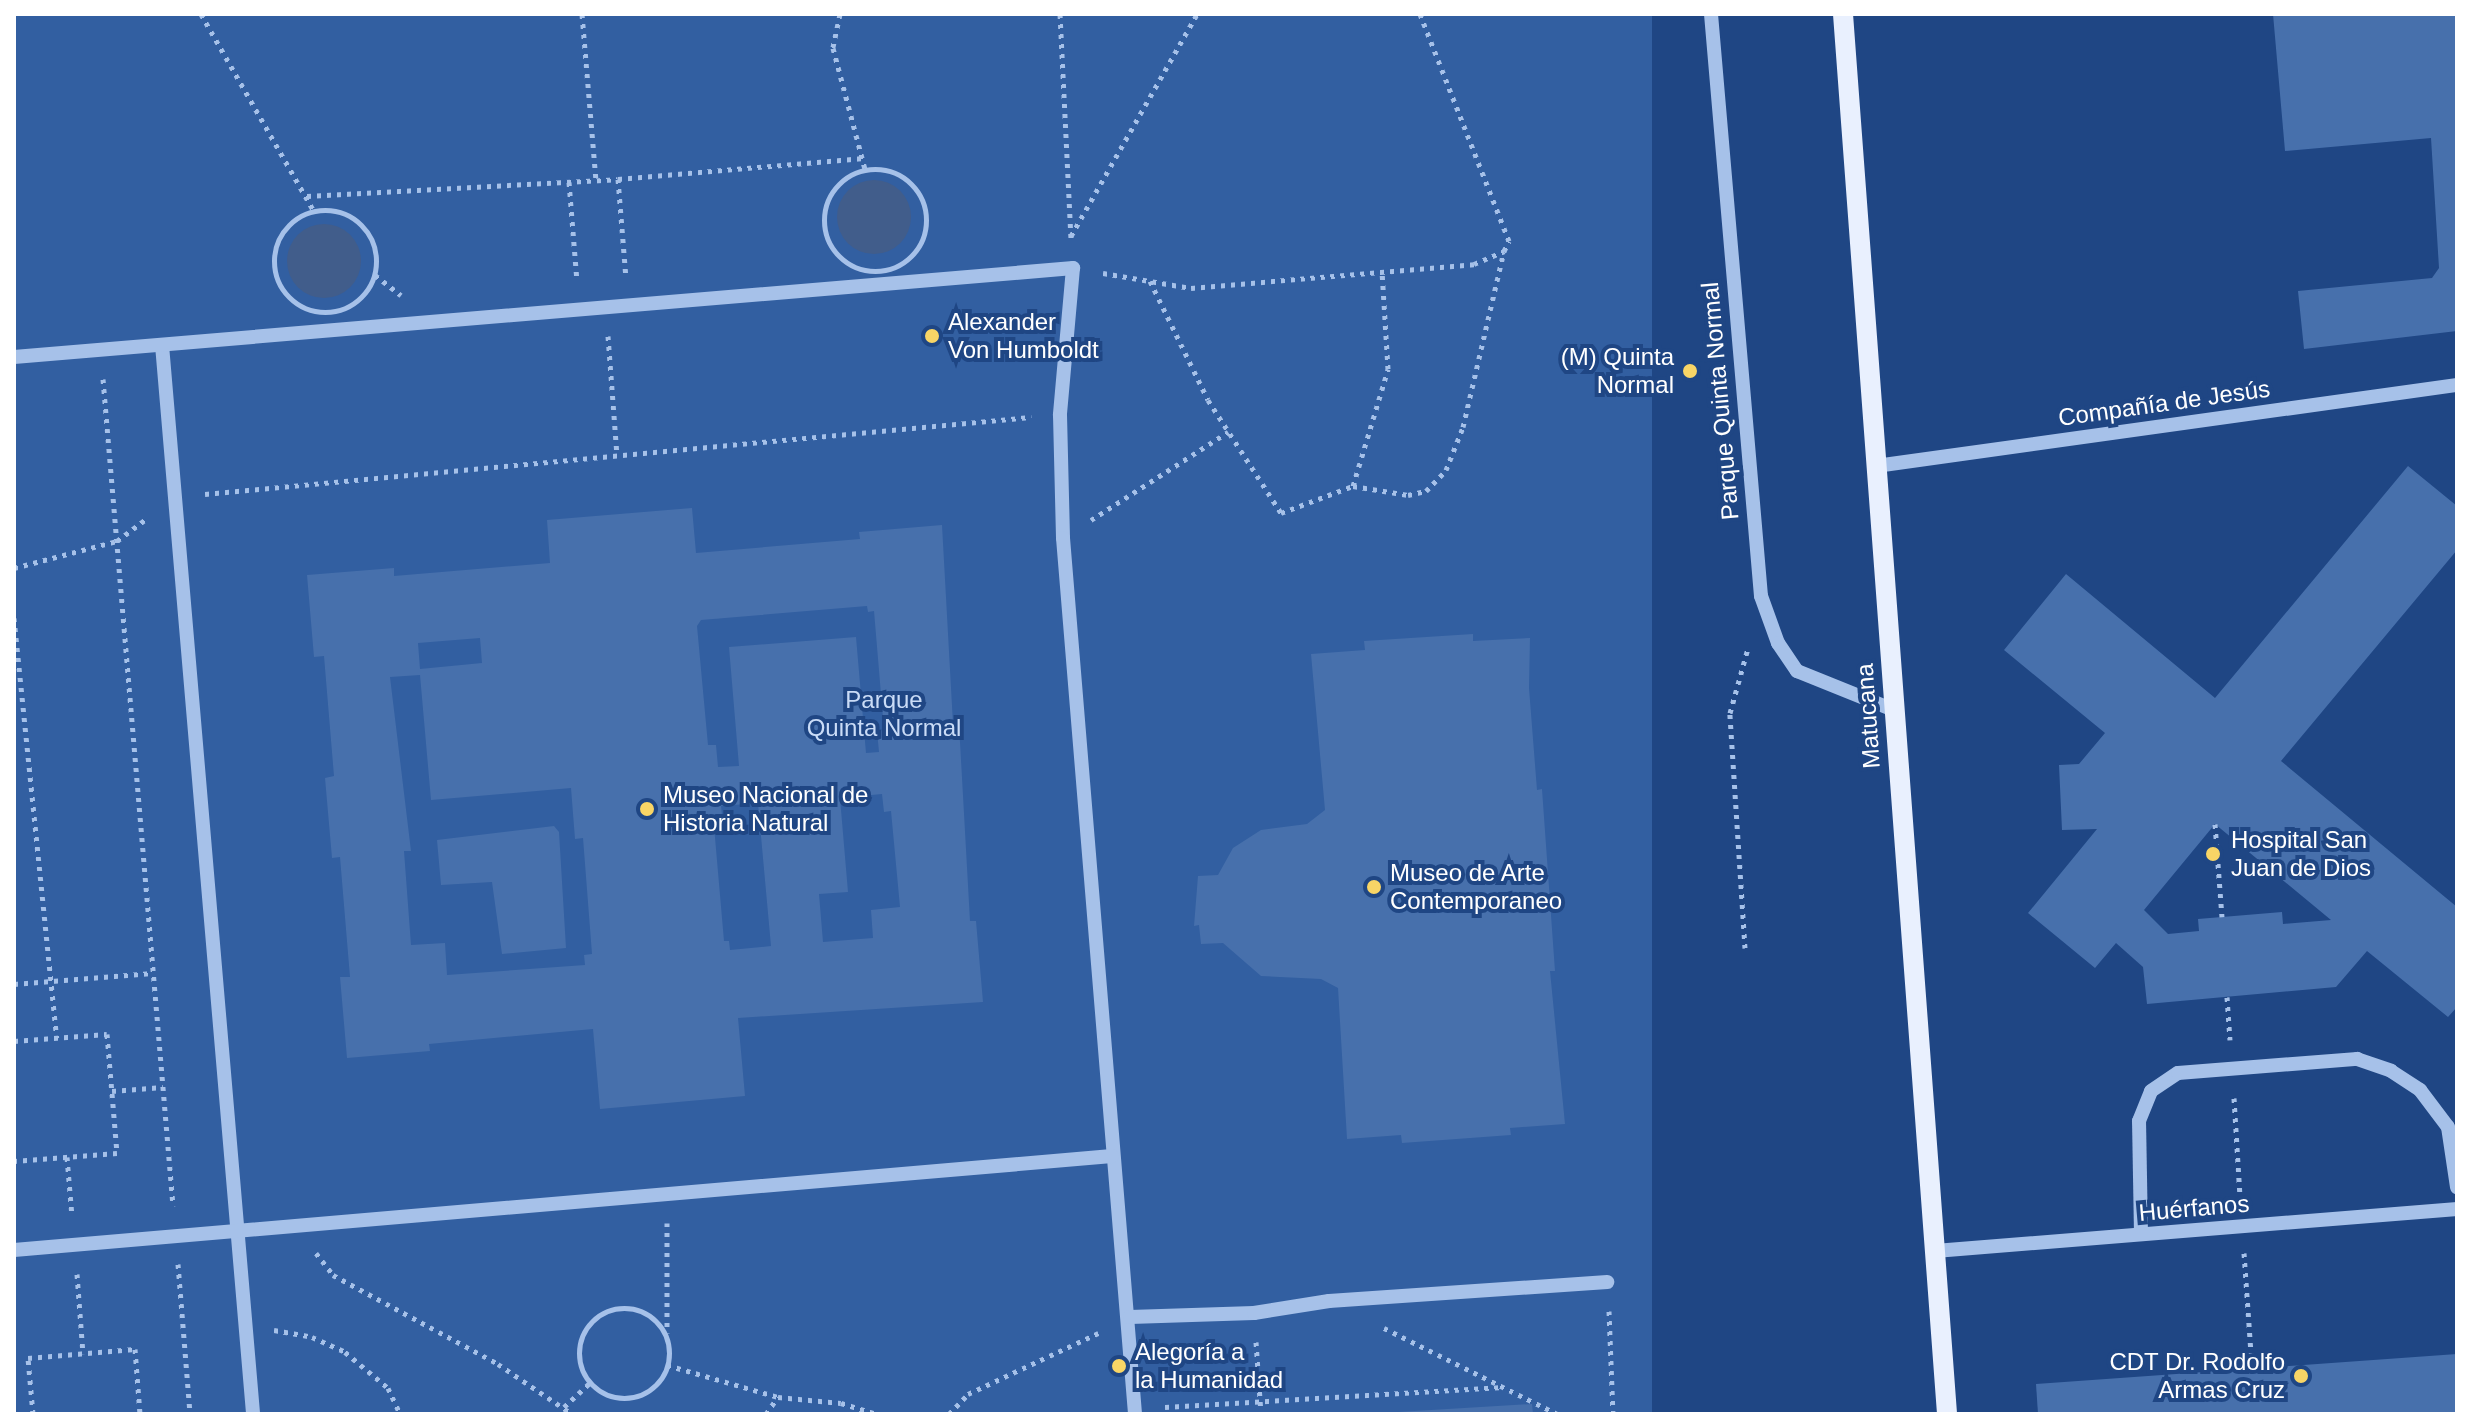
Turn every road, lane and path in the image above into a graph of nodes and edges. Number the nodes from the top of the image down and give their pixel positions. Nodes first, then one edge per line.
1 (201, 14) edge
2 (582, 14) edge
3 (840, 14) edge
4 (1060, 14) edge
5 (1197, 14) edge
6 (1420, 14) edge
7 (1711, 14) edge
8 (1843, 14) edge
9 (861, 158) junction
10 (865, 169) junction
11 (618, 179) junction
12 (596, 181) junction
13 (569, 182) junction
14 (307, 196) junction
15 (314, 211) junction
16 (1071, 236) junction
17 (1504, 251) junction
18 (1073, 268) junction
19 (1382, 272) junction
20 (1150, 280) junction
21 (628, 305) junction
22 (606, 307) junction
23 (579, 309) junction
24 (162, 345) junction
25 (100, 350) junction
26 (14, 357) edge
27 (2457, 385) edge
28 (1060, 415) junction
29 (1228, 432) junction
30 (617, 455) junction
31 (1876, 466) junction
32 (1353, 486) junction
33 (175, 497) junction
34 (1063, 538) junction
35 (117, 541) junction
36 (14, 568) edge
37 (1761, 596) junction
38 (14, 618) edge
39 (1894, 710) junction
40 (2215, 824) dead end
41 (2222, 917) dead end
42 (1745, 948) dead end
43 (153, 973) junction
44 (50, 981) junction
45 (14, 984) edge
46 (2227, 997) dead end
47 (57, 1038) junction
48 (14, 1041) edge
49 (2230, 1043) dead end
50 (163, 1087) junction
51 (2233, 1090) dead end
52 (112, 1091) junction
53 (1112, 1156) junction
54 (14, 1161) edge
55 (2457, 1187) edge
56 (667, 1194) junction
57 (2457, 1209) edge
58 (2242, 1213) dead end
59 (296, 1227) junction
60 (237, 1231) junction
61 (2141, 1234) junction
62 (175, 1236) junction
63 (2244, 1244) dead end
64 (14, 1250) edge
65 (1935, 1251) junction
66 (1607, 1282) joint
67 (1329, 1301) junction
68 (1254, 1313) junction
69 (1130, 1317) junction
70 (245, 1327) junction
71 (667, 1337) junction
72 (667, 1365) junction
73 (2252, 1368) dead end
74 (590, 1383) junction
75 (1503, 1387) junction
76 (778, 1397) junction
77 (1260, 1401) junction
78 (564, 1407) junction
79 (1135, 1411) edge
80 (33, 1414) edge
81 (140, 1414) edge
82 (190, 1414) edge
83 (253, 1414) edge
84 (400, 1414) edge
85 (572, 1414) edge
86 (766, 1414) edge
87 (877, 1414) edge
88 (949, 1414) edge
89 (1261, 1414) edge
90 (1557, 1414) edge
91 (1613, 1414) edge
92 (1947, 1414) edge

1 - 14 path
2 - 12 path
3 - 9 path
4 - 16 path
5 - 16 path
6 - 17 path
7 - 37 street, Parque Quinta Normal
8 - 31 main road, Matucana
9 - 10 path
9 - 11 path
10 - 10 path
11 - 12 path
11 - 21 path
12 - 13 path
13 - 14 path
13 - 23 path
14 - 15 path
15 - 15 path
16 - 18 path
17 - 19 path
17 - 32 path
18 - 20 path
18 - 21 street
18 - 28 street
19 - 20 path
19 - 32 path
20 - 29 path
21 - 22 street
22 - 23 street
22 - 30 path
23 - 24 street
24 - 25 street
24 - 33 street
25 - 26 street
25 - 35 path
27 - 31 street, Compañía de Jesús
28 - 30 path
28 - 34 street
29 - 32 path
29 - 34 path
30 - 33 path
31 - 39 main road, Matucana
33 - 35 path
33 - 60 street
34 - 53 street
35 - 36 path
35 - 43 path
37 - 39 street, Parque Quinta Normal
37 - 42 path
38 - 44 path
39 - 65 main road, Matucana
40 - 41 path
43 - 44 path
43 - 50 path
44 - 45 path
44 - 47 path
46 - 49 path
47 - 48 path
47 - 52 path
50 - 52 path
50 - 62 path
51 - 58 path
52 - 54 path
53 - 56 street
53 - 69 street
55 - 61 street
56 - 59 street
56 - 71 path
57 - 61 street, Huérfanos
59 - 60 street
59 - 78 path
60 - 62 street
60 - 70 street
61 - 65 street, Huérfanos
62 - 64 street
62 - 82 path
63 - 73 path
65 - 92 main road, Matucana
66 - 67 street
66 - 91 path
67 - 68 street
67 - 75 path
68 - 69 street
68 - 77 path
69 - 79 street
69 - 88 path
70 - 83 street
70 - 84 path
71 - 72 path
71 - 74 path
72 - 74 path
72 - 76 path
74 - 78 path
75 - 77 path
75 - 90 path
76 - 86 path
76 - 87 path
77 - 79 path
77 - 89 path
78 - 85 path
80 - 81 path

